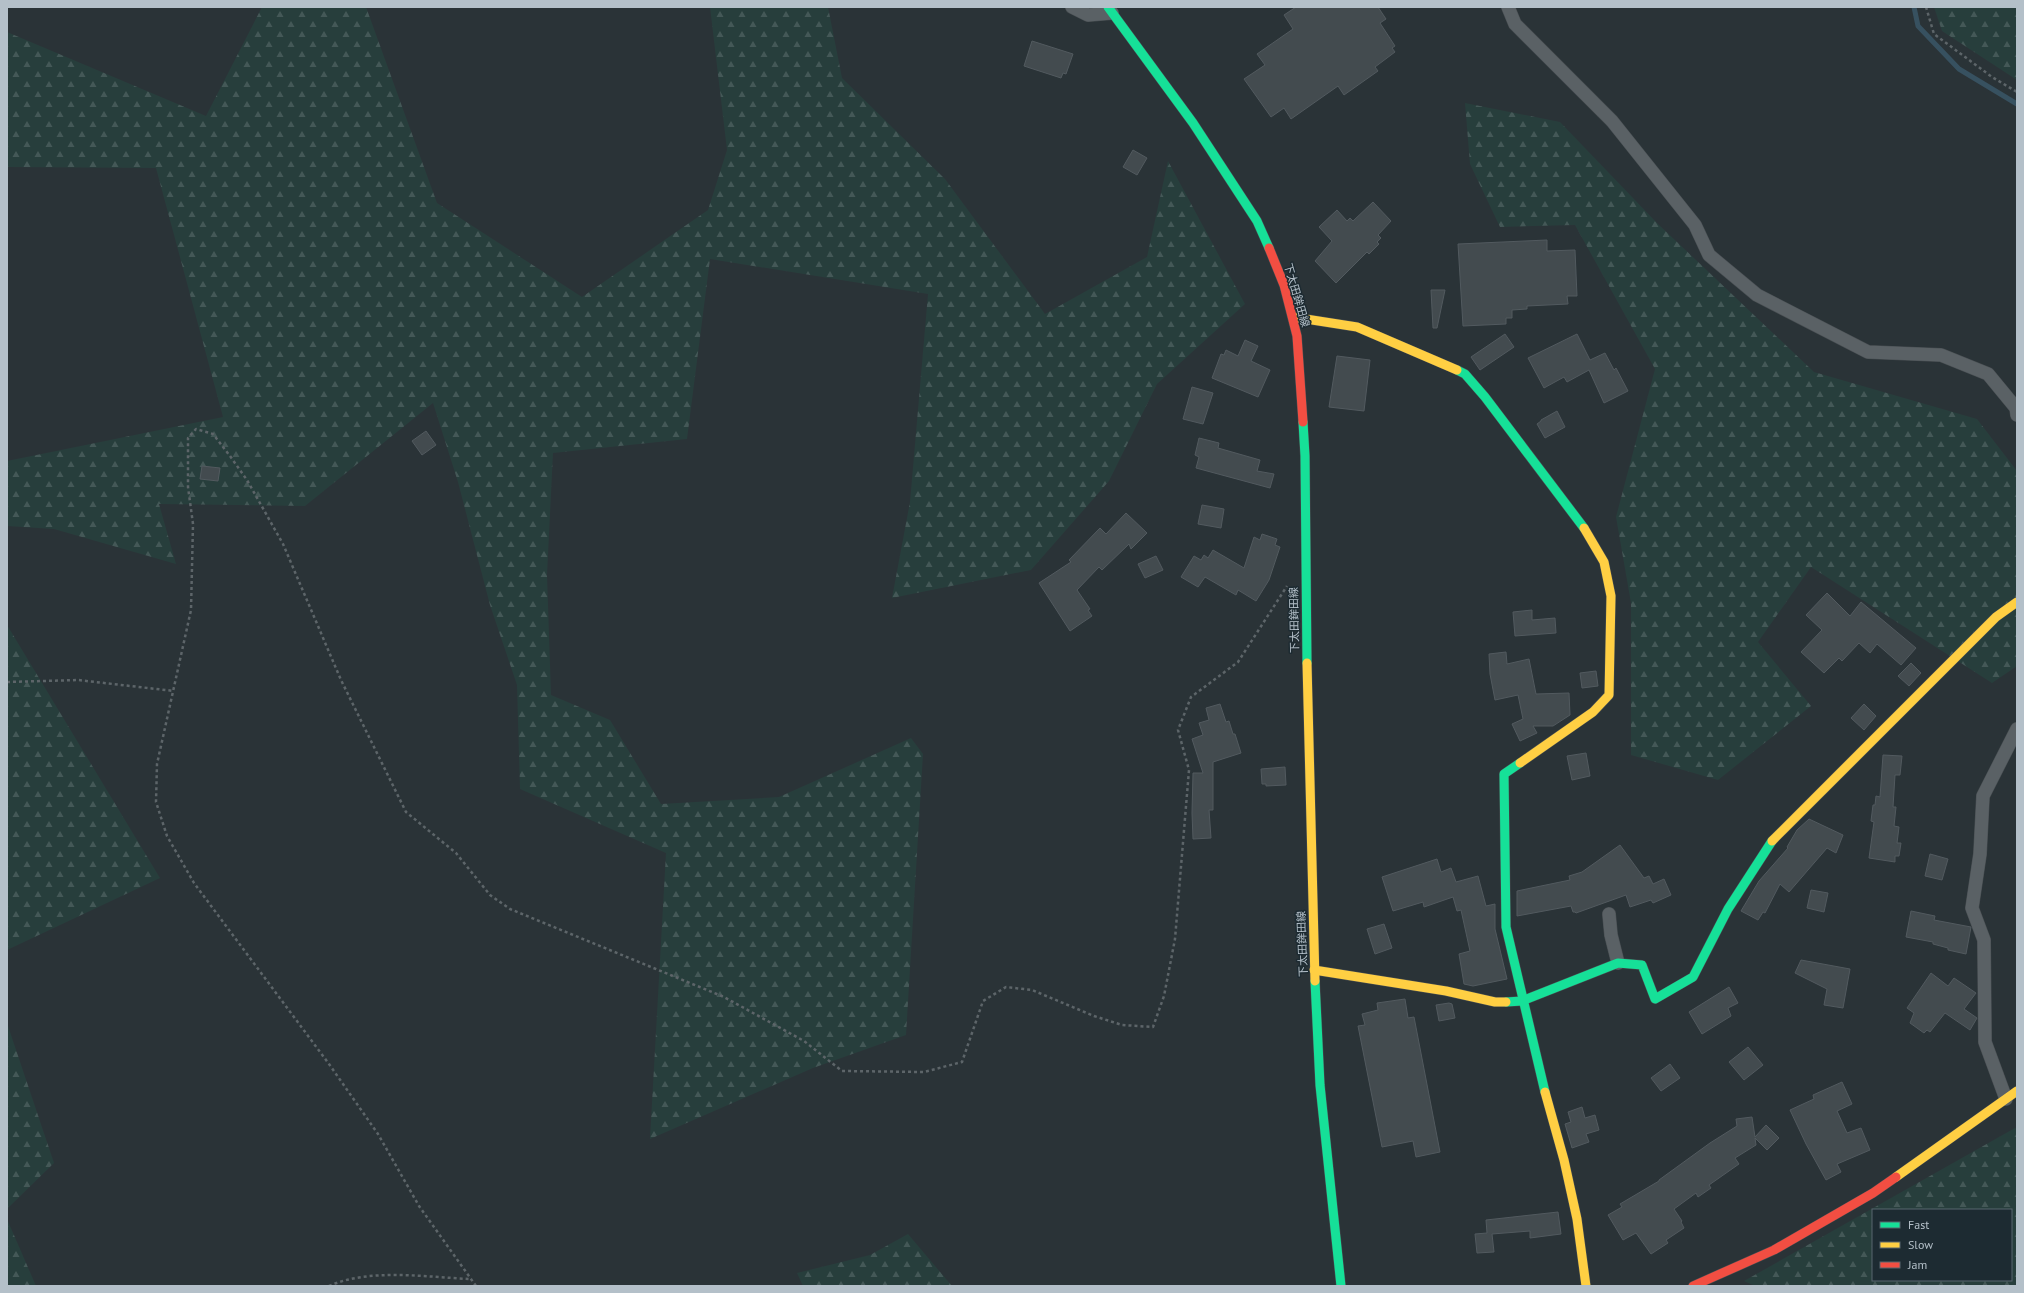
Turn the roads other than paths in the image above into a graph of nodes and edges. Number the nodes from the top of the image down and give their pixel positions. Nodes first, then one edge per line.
1 (1072, 7) edge
2 (1508, 7) edge
3 (1110, 10) edge
4 (1293, 317) junction
5 (2017, 415) edge
6 (2017, 602) edge
7 (2017, 729) edge
8 (1609, 914) dead end
9 (1618, 963) junction
10 (1314, 970) junction
11 (1522, 1000) junction
12 (2017, 1091) edge
13 (2006, 1098) junction
14 (1341, 1286) edge
15 (1586, 1286) edge
16 (1693, 1286) edge

1 - 3 street
2 - 5 street
3 - 4 street, 下太田鉾田線
4 - 10 street, 下太田鉾田線
4 - 11 street
6 - 9 street
7 - 13 street
8 - 9 street
9 - 11 street
10 - 11 street
10 - 14 street, 下太田鉾田線
11 - 15 street
12 - 13 street
13 - 16 street

